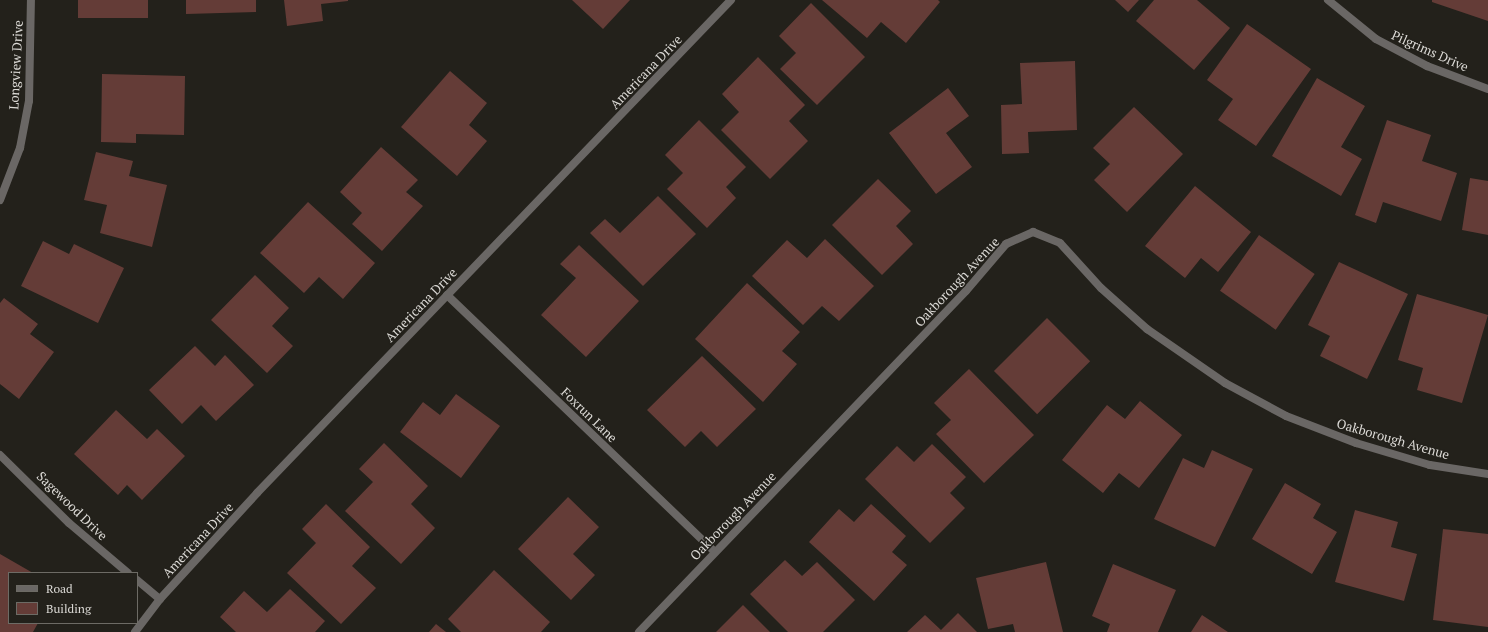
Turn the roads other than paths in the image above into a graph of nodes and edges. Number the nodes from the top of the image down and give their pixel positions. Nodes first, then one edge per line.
1 (31, 0) edge
2 (731, 0) edge
3 (1328, 0) edge
4 (1488, 89) edge
5 (0, 200) edge
6 (447, 295) junction
7 (0, 455) edge
8 (1488, 474) edge
9 (715, 552) junction
10 (127, 572) edge
11 (138, 581) edge
12 (160, 599) junction
13 (134, 632) edge
14 (639, 632) edge

1 - 5 street, Longview Drive
2 - 6 street, Americana Drive
3 - 4 street, Pilgrims Drive
6 - 9 street, Foxrun Lane
6 - 12 street, Americana Drive
7 - 10 street, Sagewood Drive
8 - 9 street, Oakborough Avenue
9 - 14 street, Oakborough Avenue
11 - 12 street
12 - 13 street, Americana Drive

